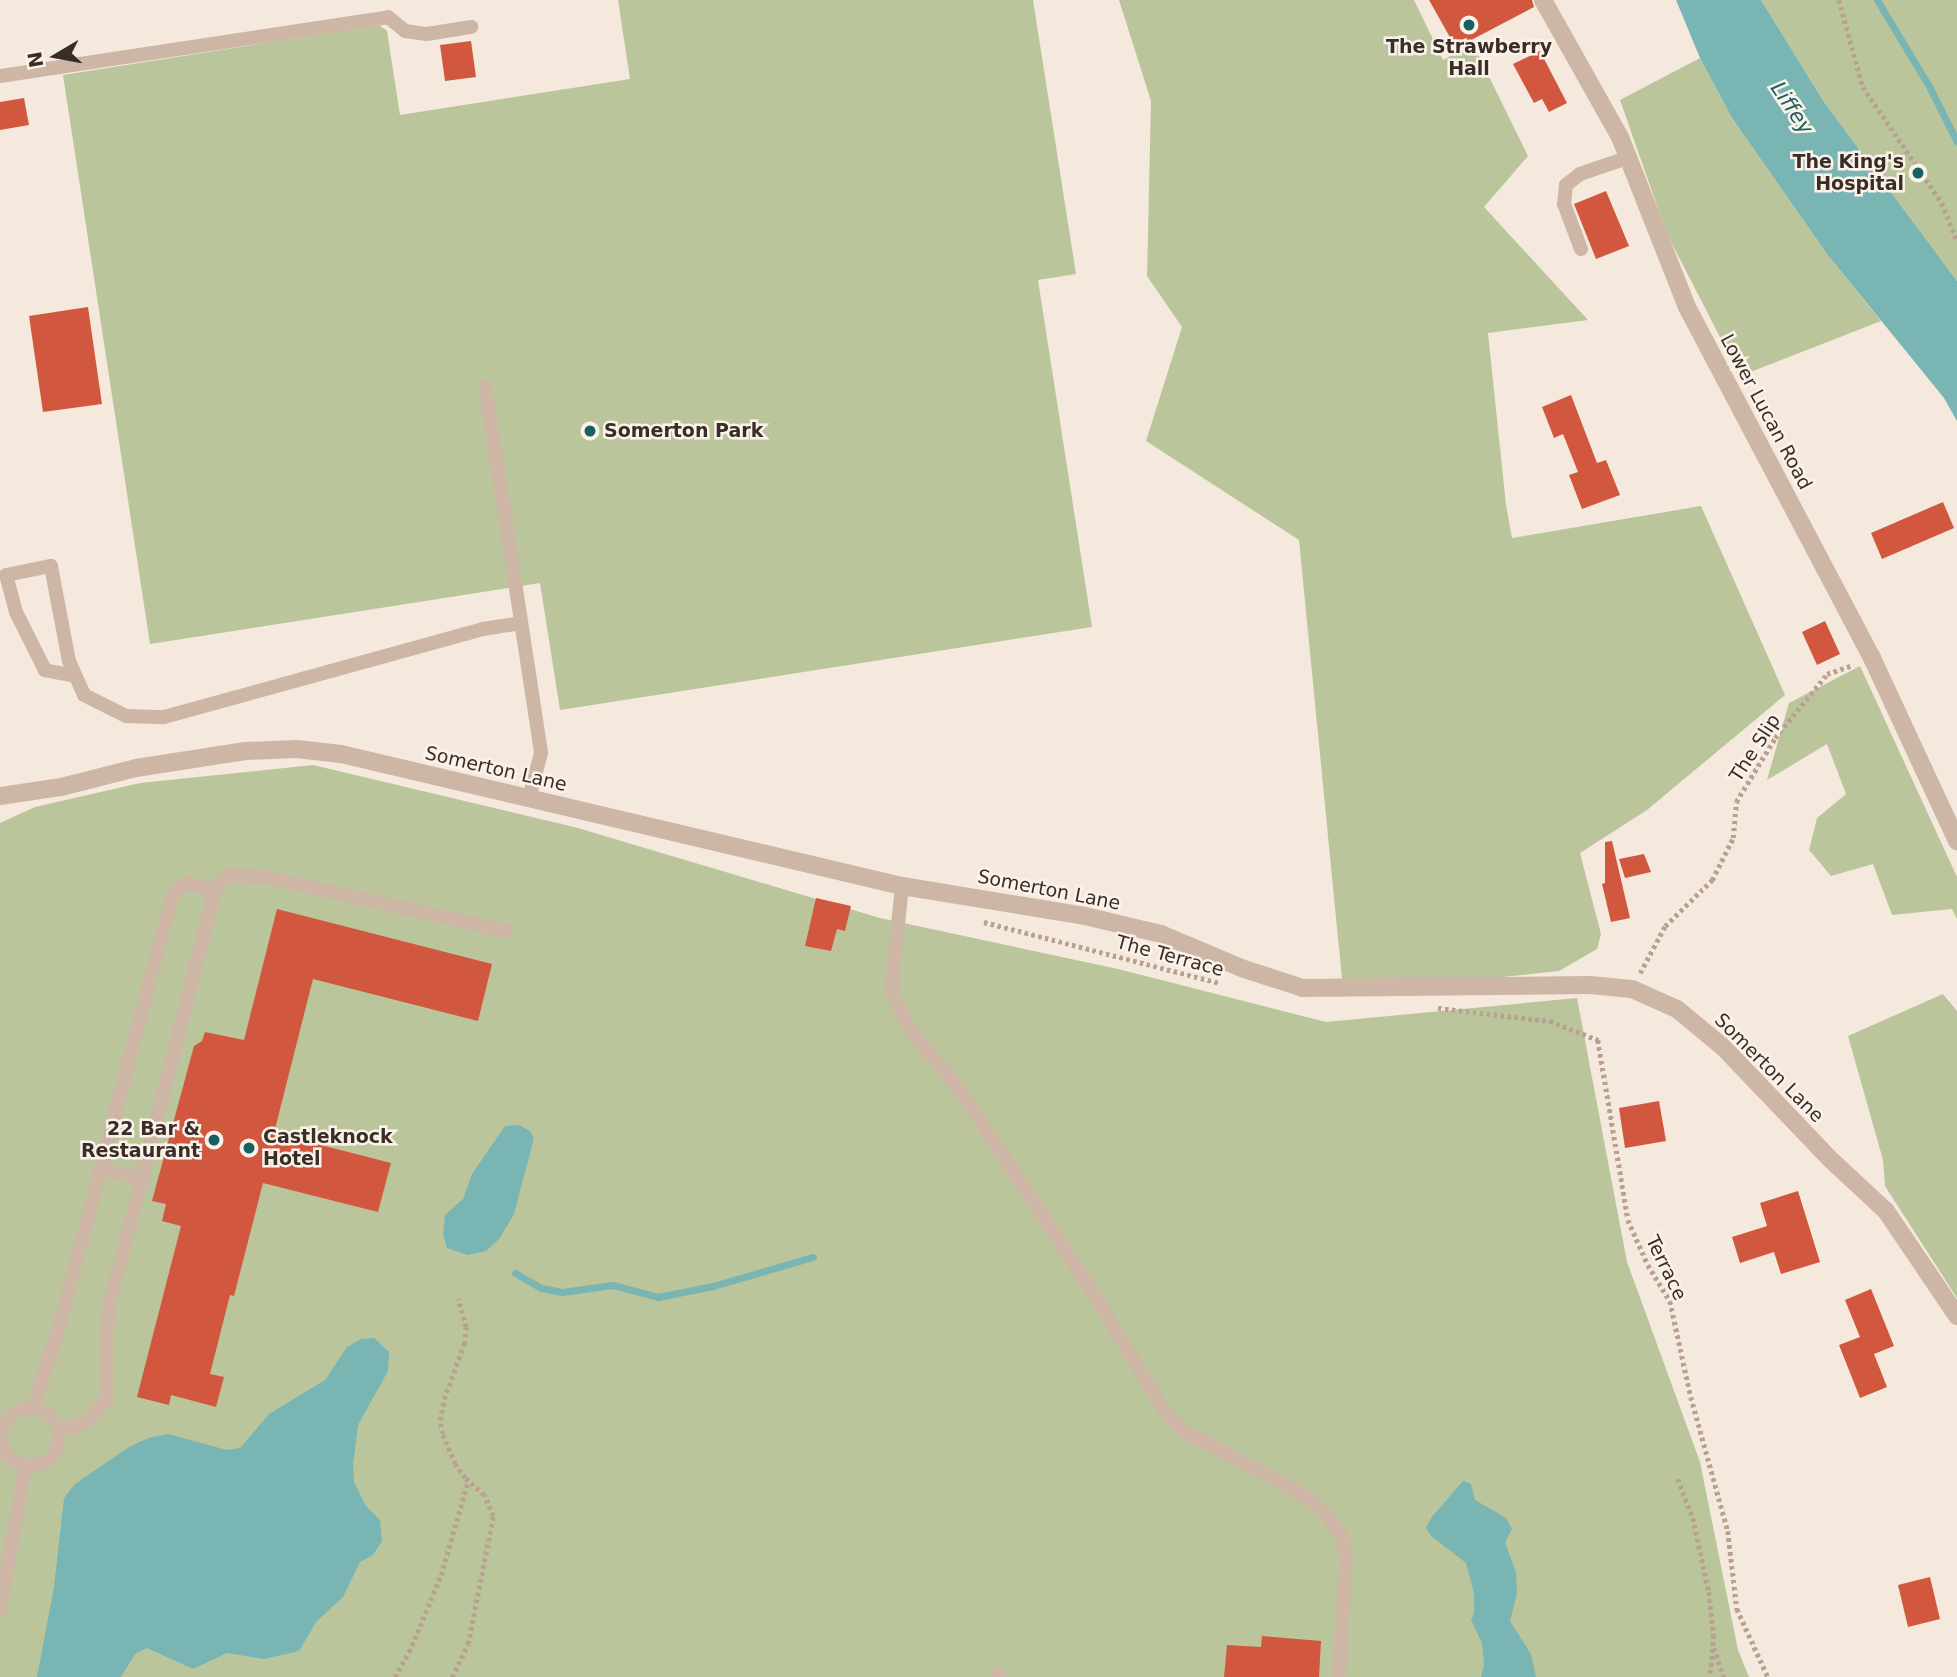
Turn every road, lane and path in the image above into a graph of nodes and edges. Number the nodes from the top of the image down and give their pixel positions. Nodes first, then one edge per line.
1 (1543, 0) edge
2 (1839, 0) edge
3 (471, 27) dead end
4 (0, 76) edge
5 (1627, 158) junction
6 (1957, 241) edge
7 (1581, 249) dead end
8 (485, 386) dead end
9 (521, 623) junction
10 (1872, 658) junction
11 (75, 676) junction
12 (0, 796) edge
13 (529, 798) junction
14 (1957, 841) edge
15 (901, 886) junction
16 (215, 891) junction
17 (972, 919) dead end
18 (506, 931) dead end
19 (1224, 984) dead end
20 (1632, 989) junction
21 (1425, 1004) dead end
22 (100, 1168) junction
23 (142, 1180) junction
24 (458, 1299) dead end
25 (1957, 1316) edge
26 (33, 1408) junction
27 (58, 1430) junction
28 (0, 1431) edge
29 (25, 1466) junction
30 (1678, 1479) dead end
31 (468, 1481) junction
32 (0, 1610) edge
33 (1713, 1645) junction
34 (395, 1677) edge
35 (452, 1677) edge
36 (1339, 1677) edge
37 (1710, 1677) edge
38 (1724, 1677) edge
39 (1768, 1677) edge

1 - 5 street, Lower Lucan Road
2 - 6 path
3 - 4 lane
5 - 7 lane
5 - 10 street, Lower Lucan Road
8 - 9 lane
9 - 11 lane
9 - 13 lane
10 - 14 street, Lower Lucan Road
10 - 20 path, The Slip
11 - 11 lane
12 - 13 street, Somerton Lane
13 - 15 street, Somerton Lane
15 - 20 street, Somerton Lane
15 - 36 lane
16 - 18 lane
16 - 22 lane
16 - 23 lane
17 - 19 path, The Terrace
20 - 25 street, Somerton Lane
21 - 39 path, Terrace
22 - 23 lane
22 - 26 lane
23 - 27 lane
24 - 31 path
26 - 27 lane
26 - 28 lane
27 - 29 lane
28 - 29 lane
29 - 32 lane
30 - 33 path
31 - 34 path
31 - 35 path
33 - 37 path
33 - 38 path

